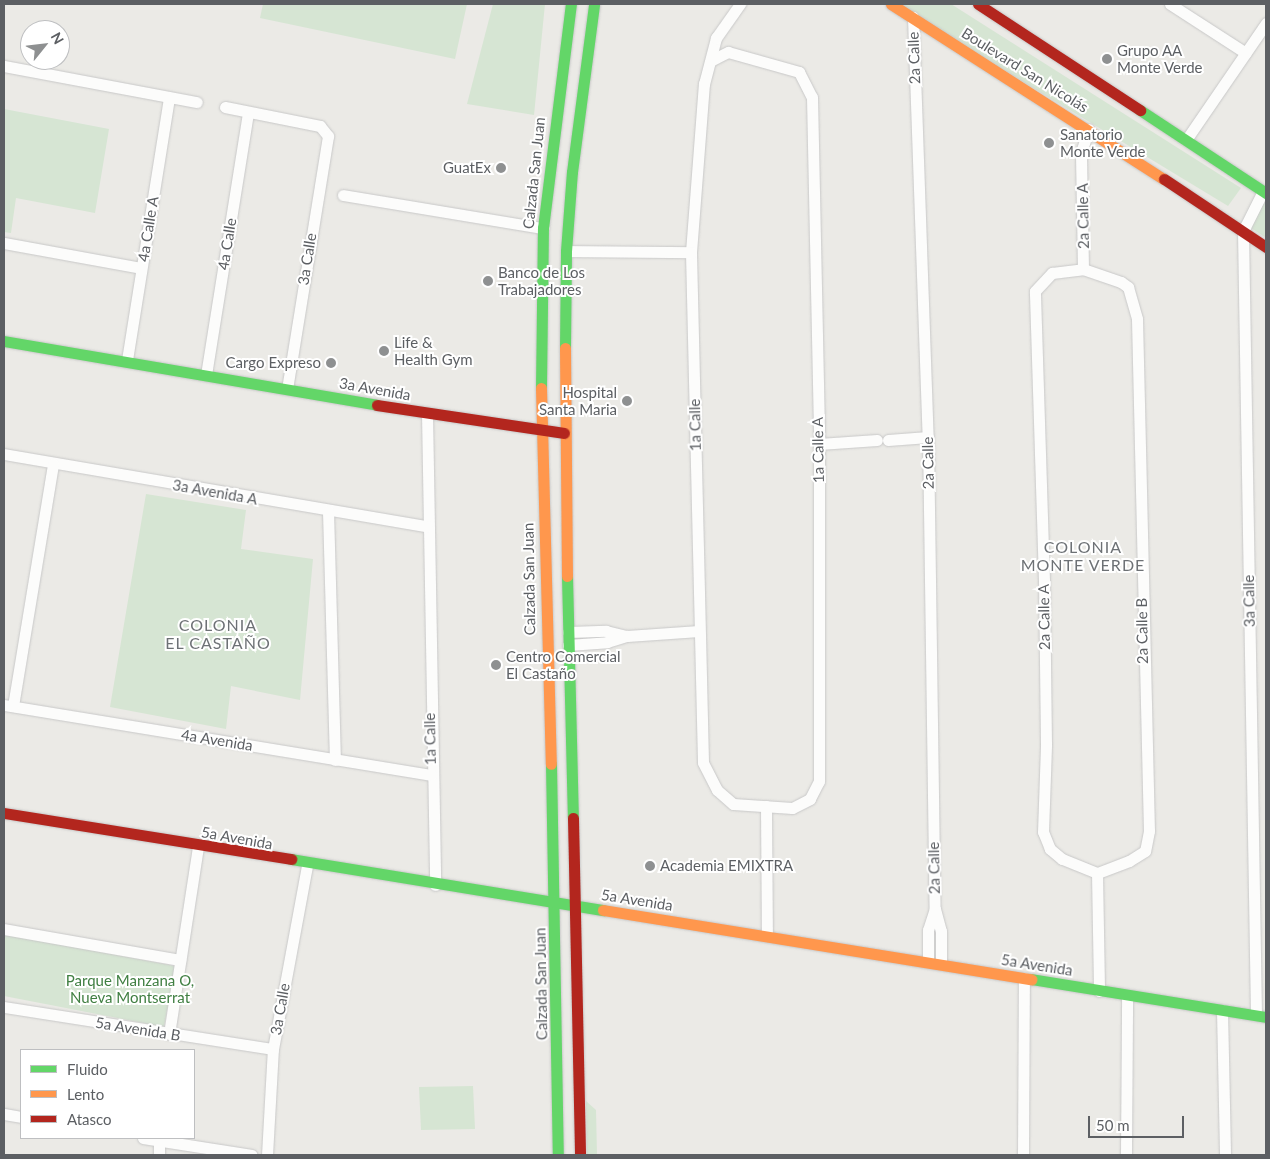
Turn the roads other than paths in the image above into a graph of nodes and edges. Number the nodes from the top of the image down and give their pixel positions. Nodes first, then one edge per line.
1 (571, 4) edge
2 (594, 4) edge
3 (740, 4) edge
4 (891, 4) edge
5 (978, 4) edge
6 (1170, 4) edge
7 (913, 17) junction
8 (1266, 23) edge
9 (1246, 53) junction
10 (712, 60) junction
11 (4, 66) edge
12 (169, 97) junction
13 (196, 102) dead end
14 (225, 107) dead end
15 (248, 112) junction
16 (1089, 129) junction
17 (1186, 140) junction
18 (1265, 192) edge
19 (343, 195) dead end
20 (543, 228) junction
21 (1243, 231) junction
22 (4, 243) edge
23 (1266, 247) edge
24 (566, 251) junction
25 (691, 252) junction
26 (141, 268) junction
27 (1083, 269) junction
28 (4, 341) edge
29 (127, 360) junction
30 (206, 375) junction
31 (287, 389) junction
32 (427, 413) junction
33 (540, 430) junction
34 (564, 433) junction
35 (928, 436) junction
36 (818, 444) junction
37 (4, 454) edge
38 (53, 464) junction
39 (328, 511) junction
40 (427, 526) junction
41 (699, 631) junction
42 (568, 632) junction
43 (627, 636) junction
44 (568, 645) junction
45 (8, 705) edge
46 (335, 760) junction
47 (431, 775) junction
48 (766, 806) junction
49 (4, 813) edge
50 (198, 846) junction
51 (307, 864) junction
52 (1096, 873) junction
53 (435, 884) junction
54 (555, 903) junction
55 (574, 904) junction
56 (935, 909) junction
57 (4, 929) edge
58 (767, 936) junction
59 (180, 960) junction
60 (928, 962) junction
61 (942, 964) junction
62 (1024, 978) junction
63 (1099, 990) junction
64 (1127, 995) junction
65 (4, 1007) edge
66 (1222, 1010) junction
67 (1261, 1016) edge
68 (169, 1034) junction
69 (273, 1049) junction
70 (4, 1114) edge
71 (20, 1117) edge
72 (150, 1139) edge
73 (158, 1140) junction
74 (159, 1155) edge
75 (252, 1155) edge
76 (266, 1155) edge
77 (558, 1155) edge
78 (580, 1155) edge
79 (1023, 1155) edge
80 (1126, 1155) edge
81 (1225, 1155) edge

1 - 20 main road, Calzada San Juan
2 - 24 main road
3 - 10 street, 1a Calle
4 - 7 main road, Boulevard San Nicolás
5 - 17 main road, Boulevard San Nicolás
6 - 9 street
7 - 16 main road, Boulevard San Nicolás
7 - 35 street, 2a Calle
8 - 9 street
9 - 17 street
10 - 25 street, 1a Calle
10 - 36 street, 1a Calle A
11 - 12 street
12 - 13 street
12 - 26 street, 4a Calle A
14 - 15 street
15 - 30 street, 4a Calle
15 - 31 street, 3a Calle
16 - 21 main road, Boulevard San Nicolás
16 - 27 street, 2a Calle A
17 - 18 main road, Boulevard San Nicolás
18 - 21 street, 3a Calle
19 - 20 street
20 - 33 main road, Calzada San Juan
21 - 23 main road, Boulevard San Nicolás
21 - 67 street, 3a Calle
22 - 26 street
24 - 25 street
24 - 34 main road
25 - 41 street, 1a Calle
26 - 29 street, 4a Calle A
27 - 52 street, 2a Calle B
27 - 52 street, 2a Calle A
28 - 29 main road, 3a Avenida
29 - 30 main road, 3a Avenida
30 - 31 main road, 3a Avenida
31 - 32 main road, 3a Avenida
32 - 33 main road, 3a Avenida
32 - 40 street, 1a Calle
33 - 34 main road, 3a Avenida
33 - 54 main road, Calzada San Juan
34 - 42 main road
35 - 36 street
35 - 56 street, 2a Calle
36 - 48 street, 1a Calle A
37 - 38 street, 3a Avenida A
38 - 39 street, 3a Avenida A
38 - 45 street
39 - 40 street, 3a Avenida A
39 - 46 street
40 - 47 street, 1a Calle
41 - 43 street
41 - 48 street, 1a Calle
42 - 43 street
42 - 44 main road
43 - 44 street
44 - 55 main road
45 - 46 street, 4a Avenida
46 - 47 street, 4a Avenida
47 - 53 street, 1a Calle
48 - 58 street
49 - 50 main road, 5a Avenida
50 - 51 main road, 5a Avenida
50 - 59 street
51 - 53 main road, 5a Avenida
51 - 69 street, 3a Calle
52 - 63 street
53 - 54 main road, 5a Avenida
54 - 55 main road, 5a Avenida
54 - 77 main road, Calzada San Juan
55 - 58 main road, 5a Avenida
55 - 78 main road
56 - 60 street, 2a Calle
56 - 61 street, 2a Calle
57 - 59 street
58 - 60 main road, 5a Avenida
59 - 68 street
60 - 61 main road, 5a Avenida
61 - 62 main road, 5a Avenida
62 - 63 main road, 5a Avenida
62 - 79 street
63 - 64 main road, 5a Avenida
64 - 66 main road, 5a Avenida
64 - 80 street
65 - 68 street, 5a Avenida B
66 - 67 main road, 5a Avenida
66 - 81 street
68 - 69 street, 5a Avenida B
69 - 76 street, 3a Calle
70 - 71 street
72 - 73 street
73 - 74 street
73 - 75 street

